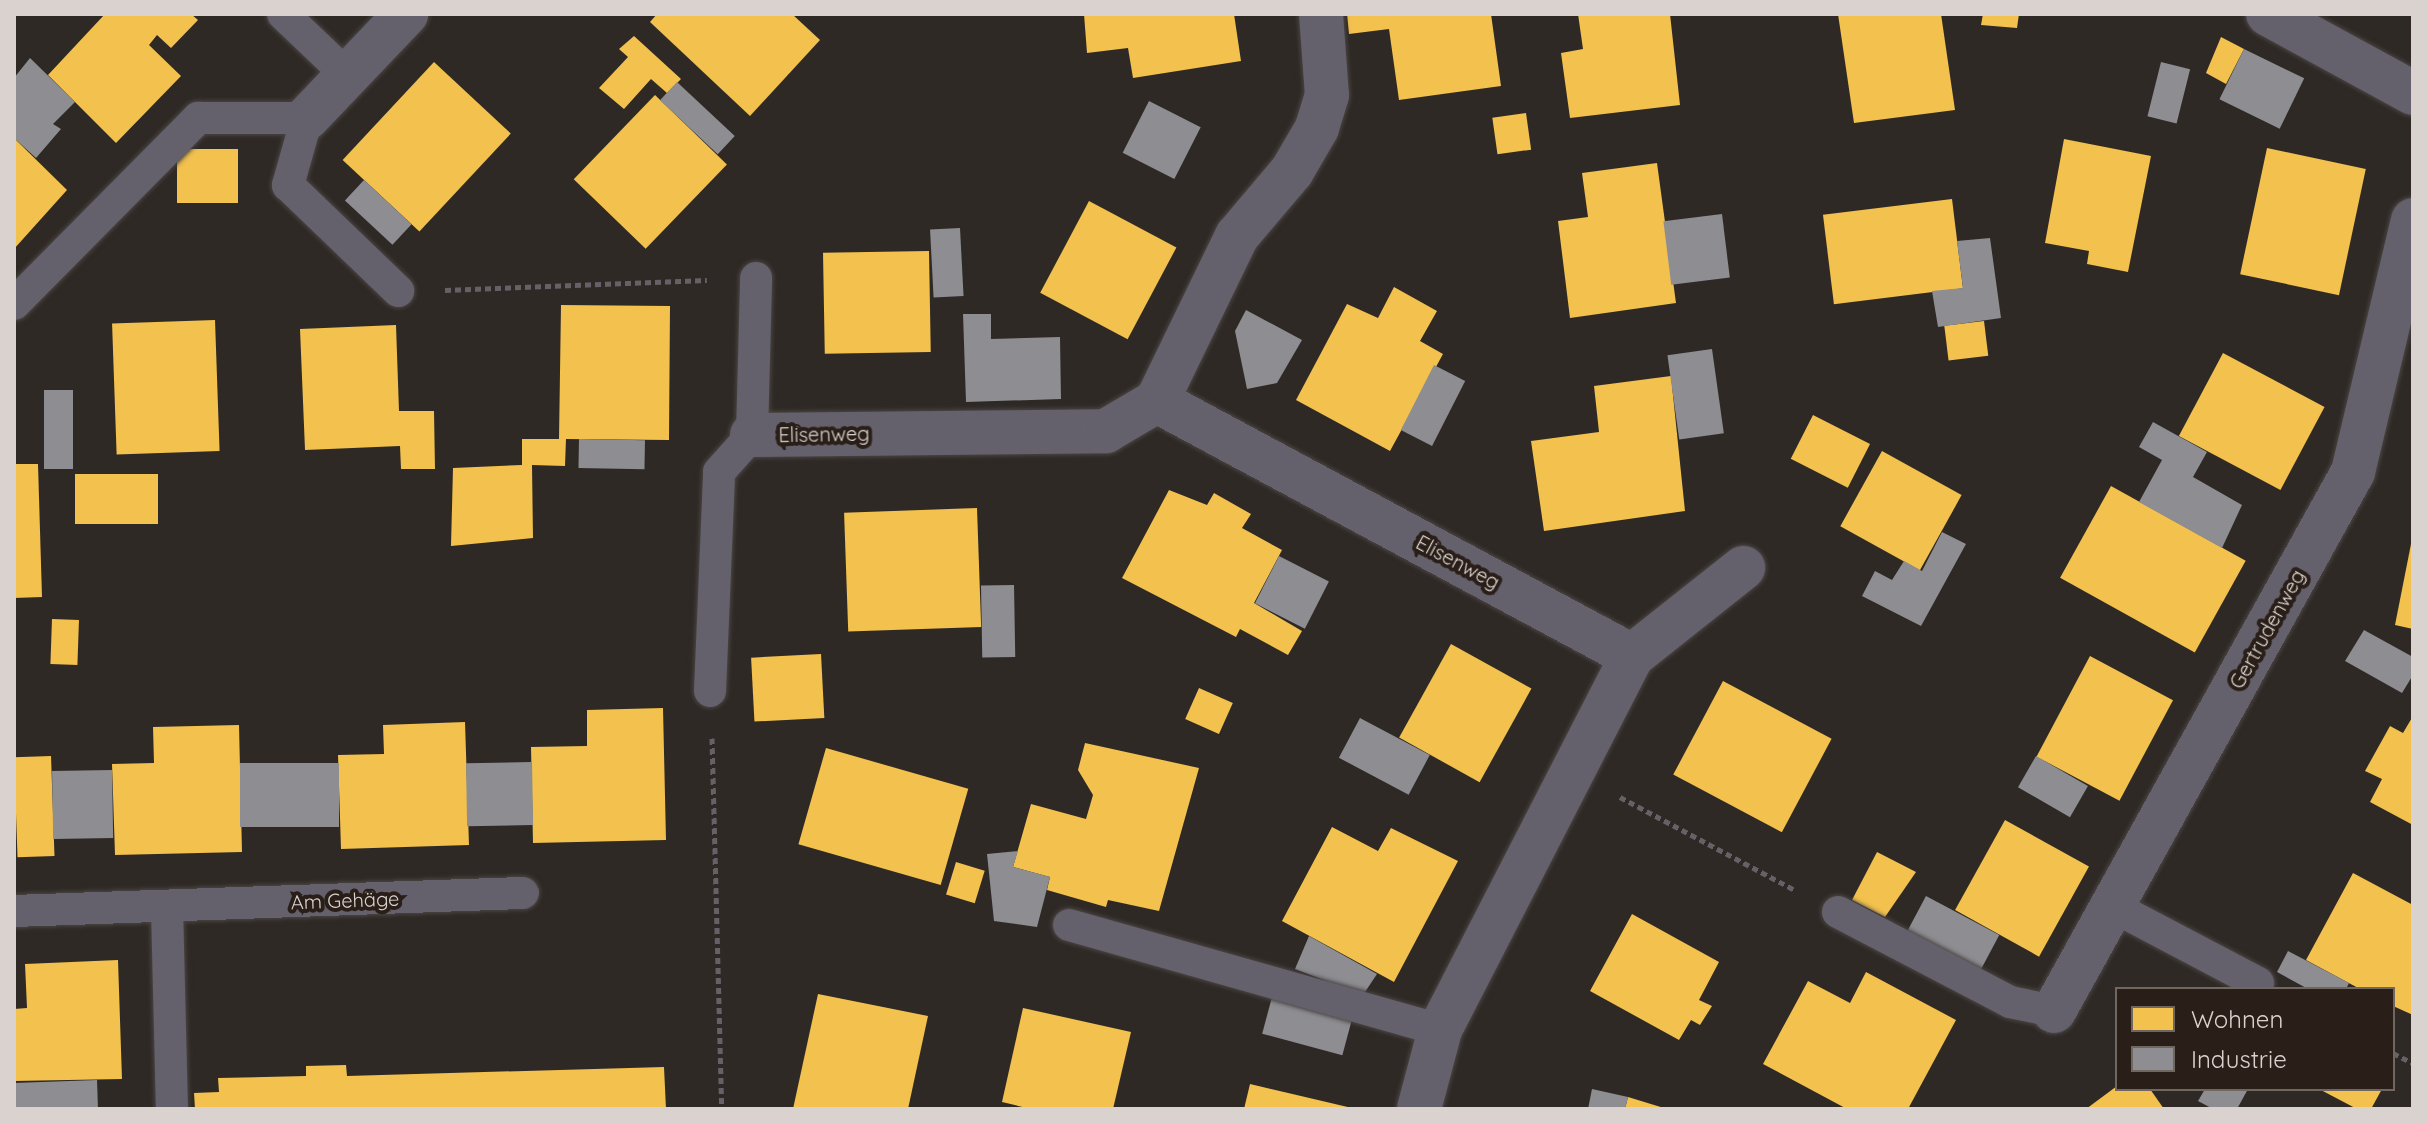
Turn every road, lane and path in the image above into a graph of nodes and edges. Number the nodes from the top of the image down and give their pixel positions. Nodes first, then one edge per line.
1 (283, 14) edge
2 (406, 14) edge
3 (1321, 14) edge
4 (2268, 14) edge
5 (347, 75) junction
6 (2413, 93) edge
7 (307, 118) junction
8 (2413, 220) edge
9 (756, 278) joint
10 (398, 291) joint
11 (14, 304) edge
12 (1157, 401) junction
13 (752, 435) junction
14 (1743, 568) dead end
15 (1632, 656) junction
16 (710, 691) joint
17 (1573, 772) junction
18 (523, 893) dead end
19 (167, 907) junction
20 (2114, 907) junction
21 (14, 911) edge
22 (1838, 912) joint
23 (1069, 925) dead end
24 (2258, 983) dead end
25 (2054, 1011) joint
26 (1440, 1030) junction
27 (2395, 1054) edge
28 (2413, 1063) edge
29 (172, 1109) edge
30 (722, 1109) edge
31 (1419, 1109) edge

1 - 5 lane
2 - 5 street
3 - 12 street
4 - 6 street
5 - 7 street
7 - 10 lane
7 - 11 lane
8 - 20 street, Gertrudenweg
9 - 10 path
9 - 13 lane
12 - 13 street, Elisenweg
12 - 15 street, Elisenweg
13 - 16 lane, Elisenweg
14 - 15 street
15 - 17 street
16 - 30 path
17 - 22 path
17 - 26 street
18 - 19 lane, Am Gehäge
19 - 21 lane, Am Gehäge
19 - 29 lane
20 - 24 lane
20 - 25 street, Gertrudenweg
22 - 25 lane
23 - 26 lane
26 - 31 street
27 - 28 path

